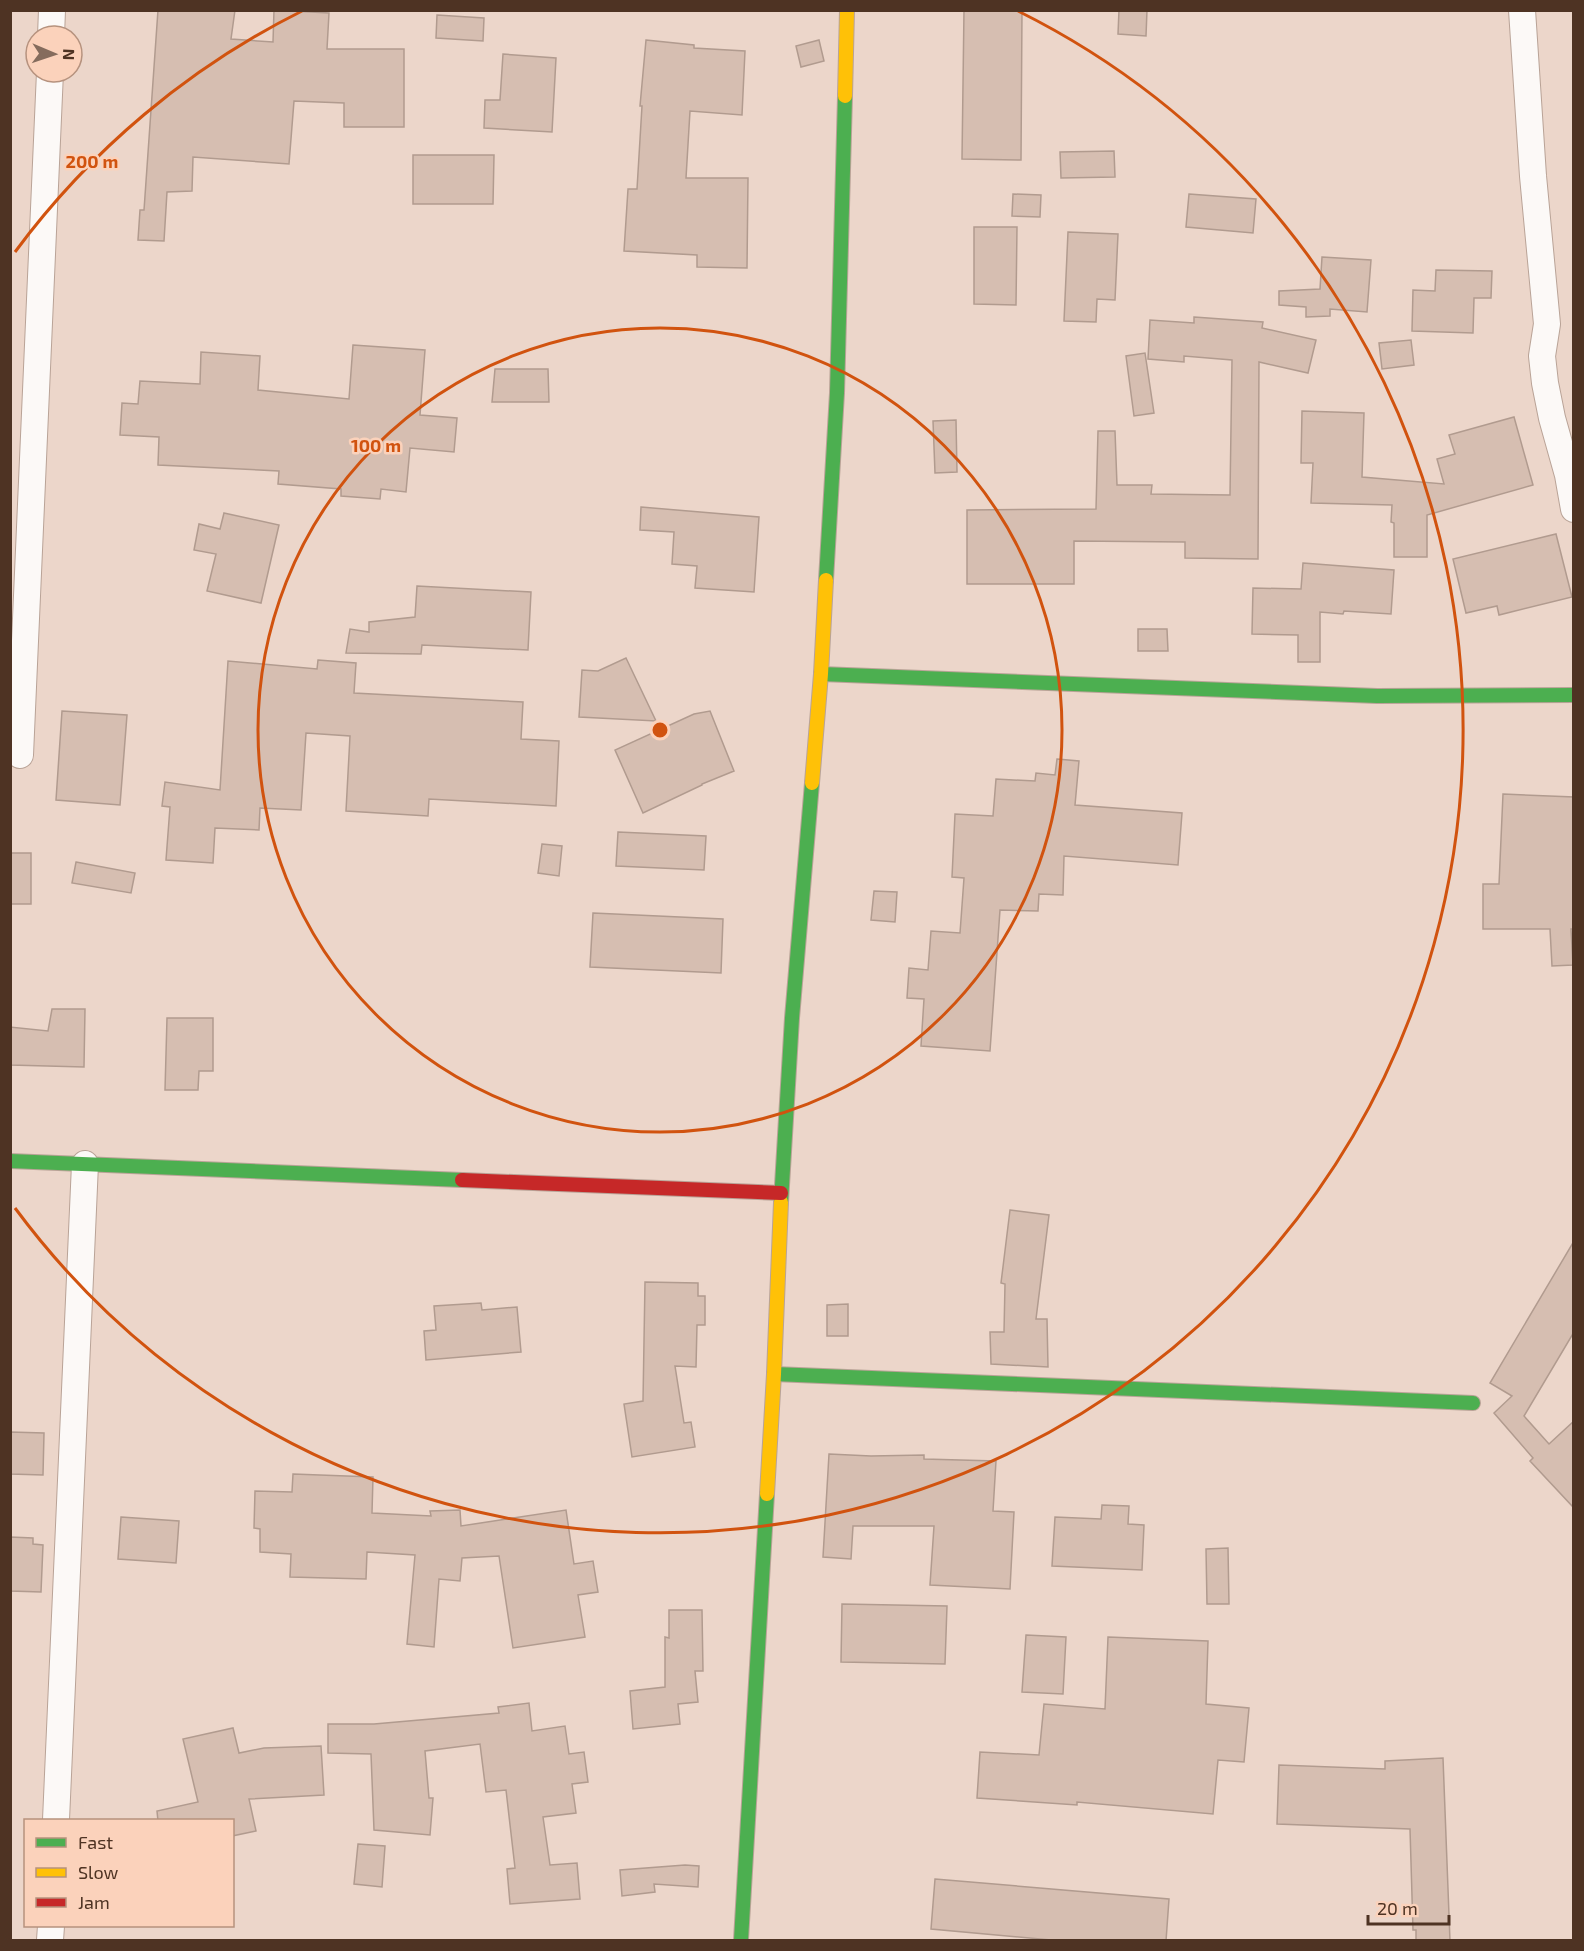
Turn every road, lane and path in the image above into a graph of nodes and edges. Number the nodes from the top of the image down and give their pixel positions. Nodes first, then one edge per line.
1 (847, 10) edge
2 (1522, 10) edge
3 (49, 84) edge
4 (1574, 509) edge
5 (821, 674) junction
6 (1574, 695) edge
7 (20, 755) dead end
8 (10, 1161) edge
9 (85, 1164) junction
10 (782, 1192) junction
11 (774, 1374) junction
12 (1473, 1403) dead end
13 (56, 1819) edge
14 (741, 1941) edge

1 - 5 street
2 - 4 street
3 - 7 street
5 - 6 street
5 - 10 street
8 - 9 street
9 - 10 street
9 - 13 street
10 - 11 street
11 - 12 street
11 - 14 street

